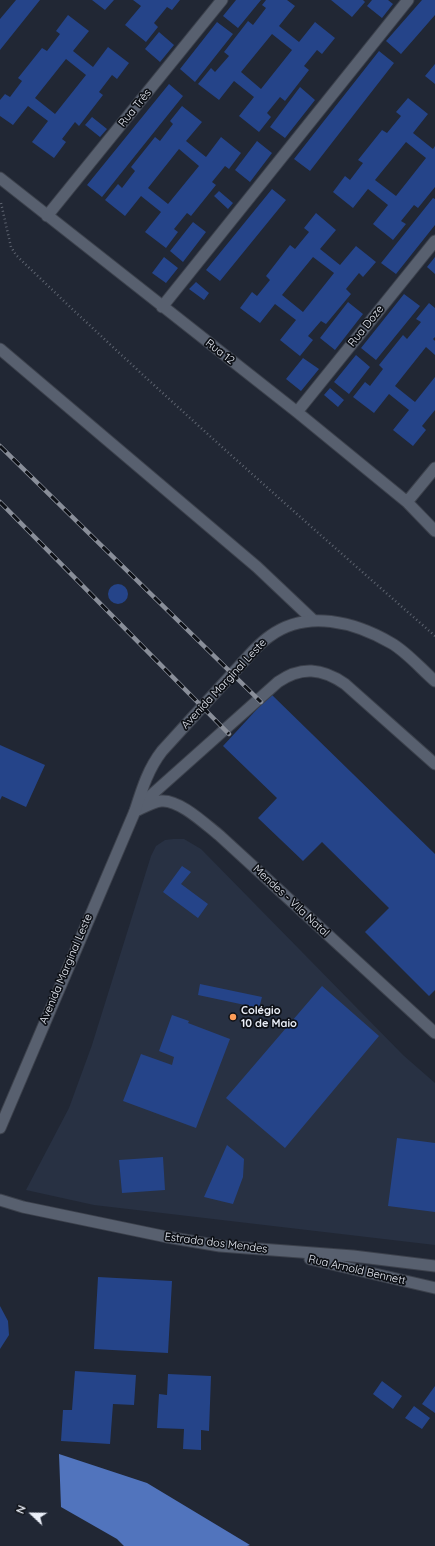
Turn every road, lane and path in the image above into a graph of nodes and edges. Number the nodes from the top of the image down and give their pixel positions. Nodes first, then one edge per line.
1 (222, 0) edge
2 (408, 0) edge
3 (0, 178) edge
4 (0, 200) edge
5 (47, 216) junction
6 (435, 241) edge
7 (162, 307) junction
8 (0, 349) edge
9 (297, 412) junction
10 (435, 468) edge
11 (407, 502) junction
12 (435, 531) edge
13 (313, 620) junction
14 (435, 636) edge
15 (435, 681) edge
16 (435, 764) edge
17 (135, 811) junction
18 (435, 1033) edge
19 (0, 1128) edge
20 (0, 1195) edge
21 (0, 1200) edge
22 (16, 1205) junction
23 (278, 1251) junction
24 (435, 1266) edge
25 (435, 1288) edge

1 - 5 street, Rua Três
2 - 7 street
3 - 5 street, Rua 12
4 - 14 path
5 - 7 street, Rua 12
6 - 9 street, Rua Doze
7 - 9 street, Rua 12
8 - 13 street
9 - 11 street, Rua 12
10 - 11 street
11 - 12 street, Rua 12
13 - 15 street, Avenida Marginal Leste
13 - 17 street, Avenida Marginal Leste
16 - 17 street, Avenida Marginal Leste
17 - 18 street, Mendes - Vila Natal
17 - 19 street, Avenida Marginal Leste
20 - 22 street
21 - 22 street, Estrada dos Mendes
22 - 23 street, Estrada dos Mendes
23 - 24 street, Estrada dos Mendes
23 - 25 street, Rua Arnold Bennett

